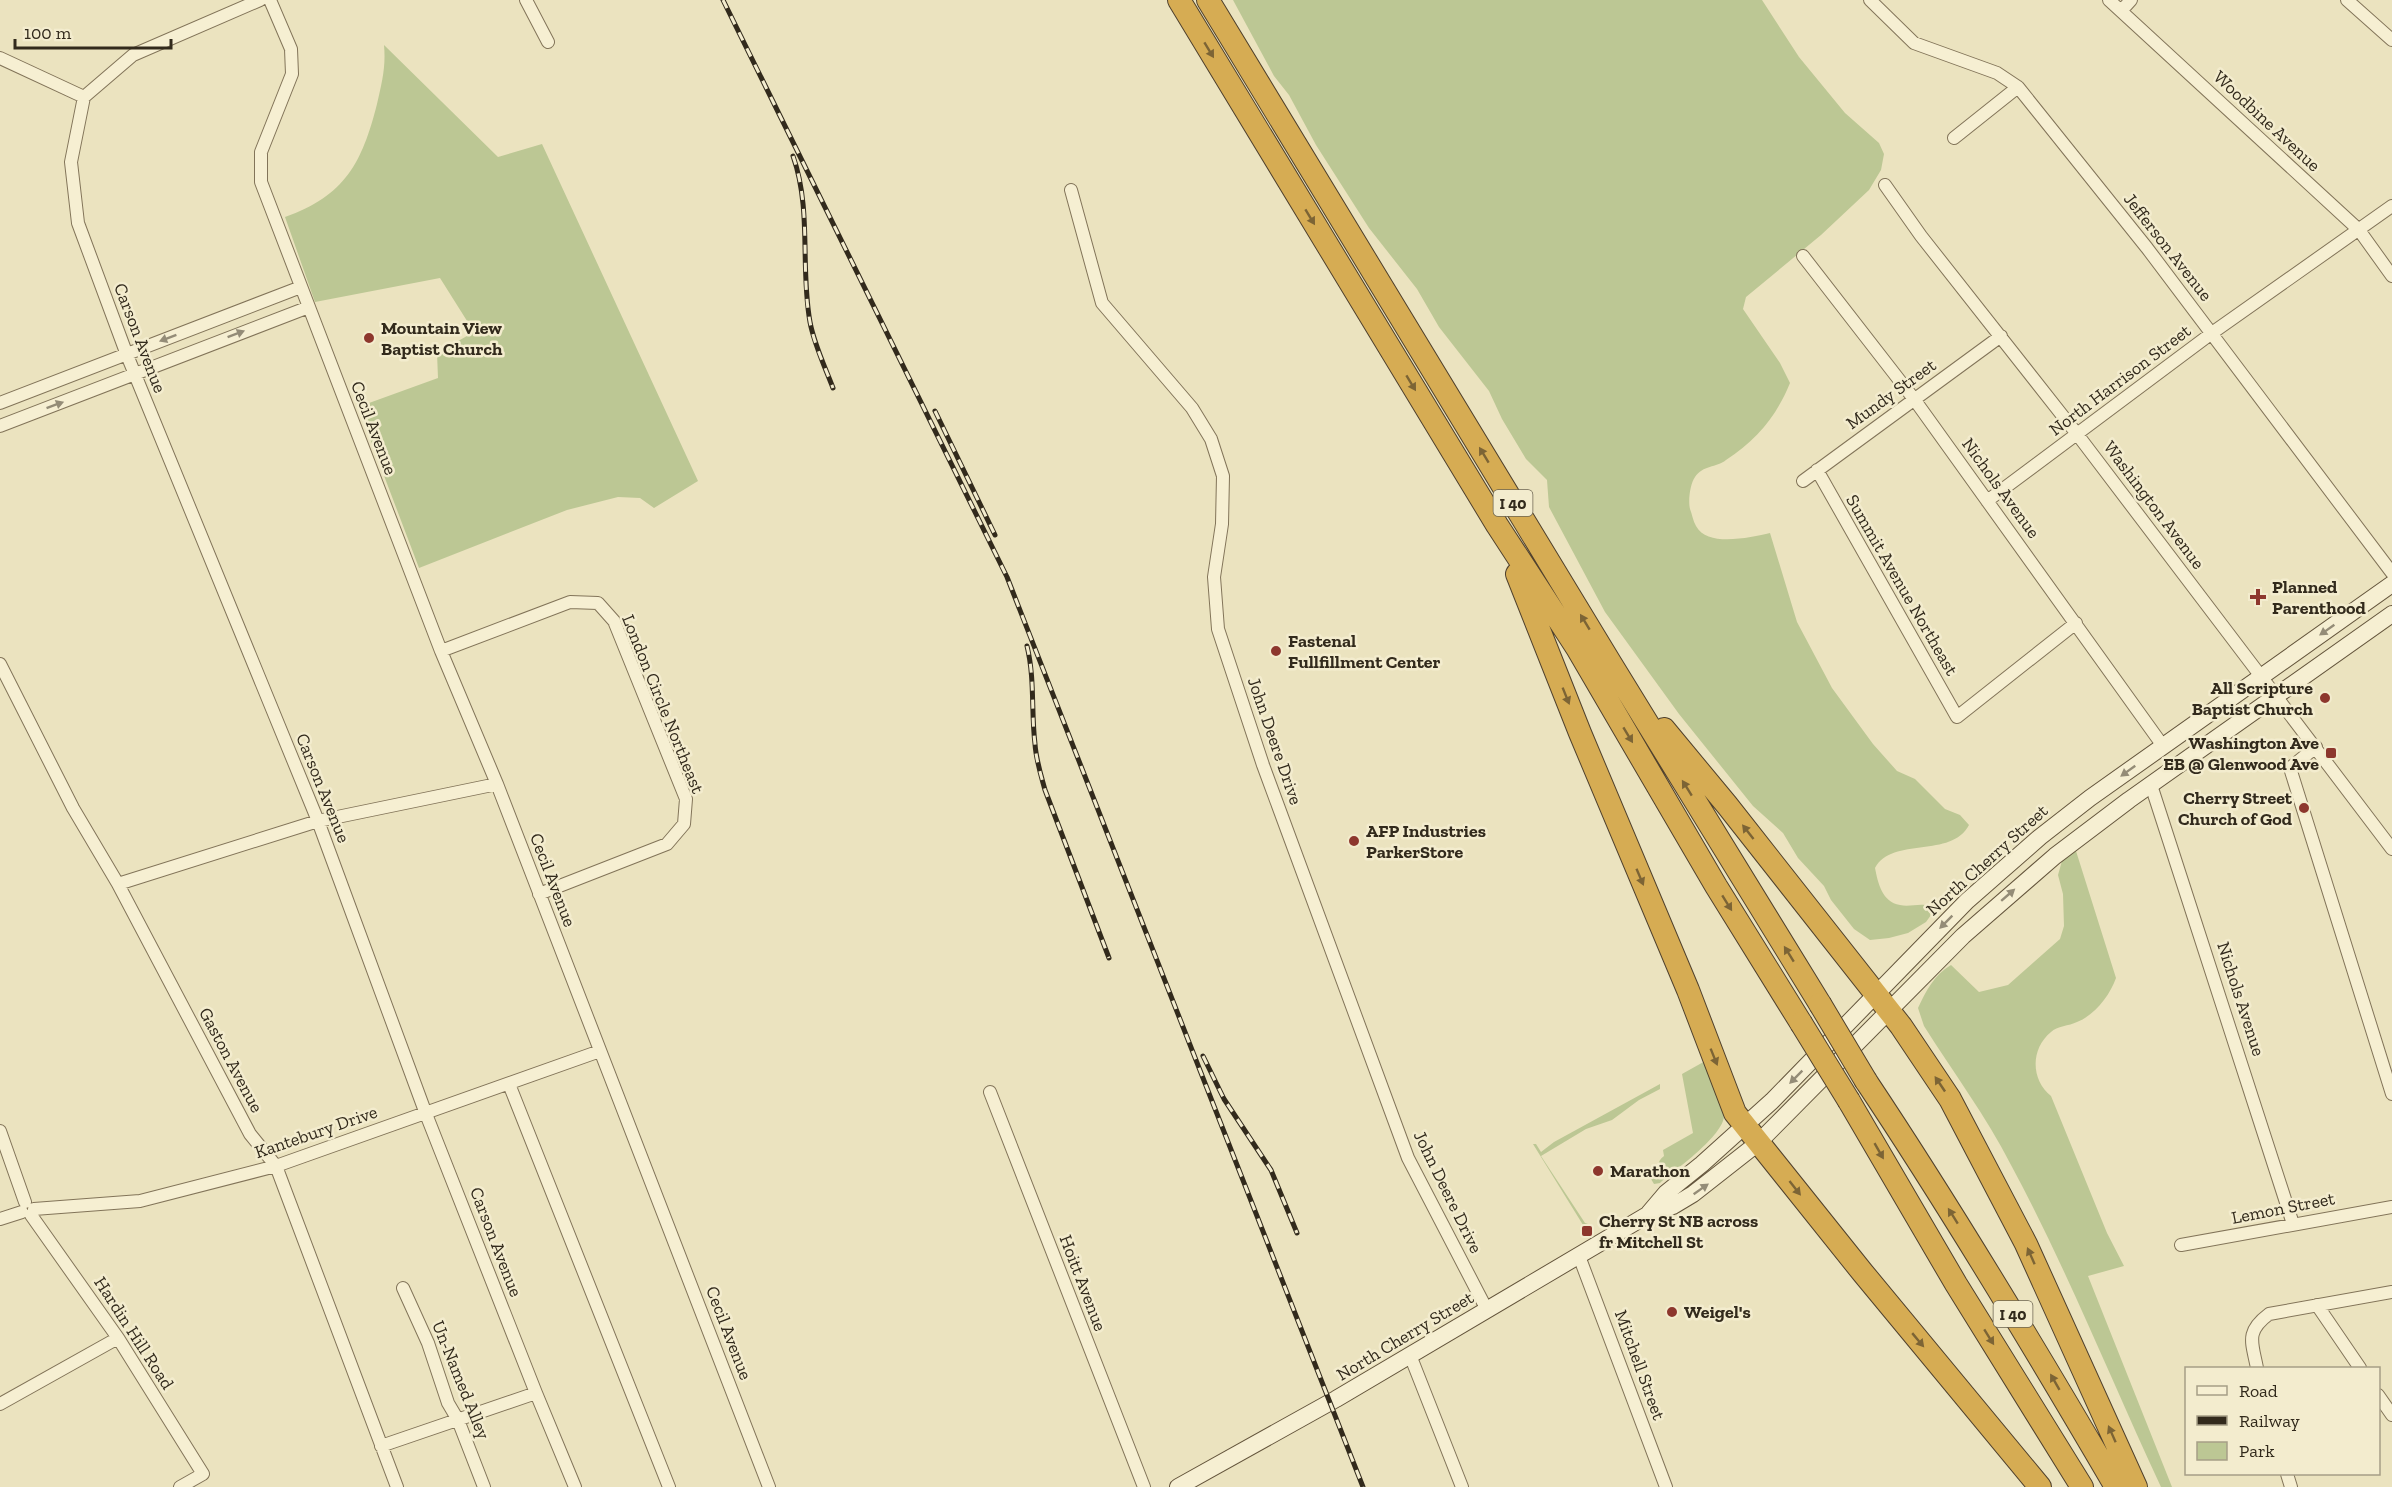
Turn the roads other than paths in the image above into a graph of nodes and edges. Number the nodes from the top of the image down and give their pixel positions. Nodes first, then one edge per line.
1 (260, 0) edge
2 (270, 0) edge
3 (526, 0) edge
4 (1179, 0) edge
5 (1208, 0) edge
6 (1870, 0) edge
7 (2109, 0) edge
8 (2132, 0) edge
9 (2347, 0) edge
10 (2121, 11) junction
11 (2392, 40) edge
12 (548, 42) dead end
13 (0, 58) edge
14 (2018, 87) junction
15 (84, 97) junction
16 (1954, 138) dead end
17 (1885, 185) dead end
18 (1071, 190) dead end
19 (2392, 206) edge
20 (2359, 230) junction
21 (1803, 256) dead end
22 (2392, 276) edge
23 (301, 287) junction
24 (309, 307) junction
25 (2212, 333) junction
26 (2001, 336) junction
27 (127, 355) junction
28 (135, 375) junction
29 (23, 394) junction
30 (1914, 399) junction
31 (0, 403) edge
32 (30, 414) junction
33 (0, 426) edge
34 (2077, 434) junction
35 (1817, 470) junction
36 (1803, 481) dead end
37 (1987, 501) junction
38 (1497, 525) junction
39 (2392, 573) edge
40 (2392, 584) edge
41 (2392, 614) edge
42 (2076, 623) junction
43 (441, 651) junction
44 (0, 664) edge
45 (1611, 664) junction
46 (2262, 676) junction
47 (2277, 696) junction
48 (2163, 746) junction
49 (2316, 747) junction
50 (497, 784) junction
51 (2151, 785) junction
52 (318, 821) junction
53 (2392, 849) edge
54 (118, 884) junction
55 (539, 894) junction
56 (1882, 1002) junction
57 (600, 1051) junction
58 (509, 1084) junction
59 (990, 1092) dead end
60 (2392, 1094) edge
61 (426, 1114) junction
62 (0, 1131) edge
63 (1751, 1135) junction
64 (276, 1166) junction
65 (2392, 1206) edge
66 (28, 1209) junction
67 (0, 1220) edge
68 (2293, 1224) junction
69 (2181, 1245) dead end
70 (1579, 1256) junction
71 (404, 1288) dead end
72 (2392, 1292) edge
73 (2318, 1305) junction
74 (1487, 1310) junction
75 (118, 1338) junction
76 (1410, 1355) junction
77 (2257, 1367) edge
78 (2359, 1367) edge
79 (536, 1393) junction
80 (2380, 1397) edge
81 (0, 1404) edge
82 (2392, 1415) edge
83 (458, 1420) junction
84 (381, 1446) junction
85 (180, 1487) edge
86 (397, 1487) edge
87 (484, 1487) edge
88 (575, 1487) edge
89 (669, 1487) edge
90 (769, 1487) edge
91 (1144, 1487) edge
92 (1178, 1487) edge
93 (1462, 1487) edge
94 (1666, 1487) edge
95 (2040, 1487) edge
96 (2082, 1487) edge
97 (2116, 1487) edge
98 (2136, 1487) edge

1 - 15 street
2 - 23 street, Cecil Avenue
3 - 12 street
4 -> 38 highway, I 40
45 -> 5 highway, I 40
6 - 14 street, Jefferson Avenue
7 - 10 street, Woodbine Avenue
8 - 10 street
9 - 11 street
10 - 20 street, Woodbine Avenue
13 - 15 street
14 - 16 street
14 - 25 street, Jefferson Avenue
15 - 27 street, Carson Avenue
17 - 26 street, Washington Avenue
18 - 74 street, John Deere Drive
19 - 20 street, North Harrison Street
20 - 22 street, Woodbine Avenue
20 - 25 street, North Harrison Street
21 - 30 street, Nichols Avenue
23 - 24 street, Cecil Avenue
23 -> 27 street
28 -> 24 street
24 - 43 street, Cecil Avenue
25 - 34 street, North Harrison Street
25 - 39 street, Jefferson Avenue
26 - 30 street, Mundy Street
26 - 34 street, Washington Avenue
27 - 28 street, Carson Avenue
27 - 29 street
32 -> 28 street
28 - 52 street, Carson Avenue
29 - 31 street
29 - 32 street
30 - 35 street, Mundy Street
30 - 37 street, Nichols Avenue
32 - 33 street
34 - 37 street, North Harrison Street
34 - 46 street, Washington Avenue
35 - 36 street, Mundy Street
35 - 42 street, Summit Avenue Northeast
37 - 42 street, Nichols Avenue
38 -> 63 highway
38 -> 96 highway, I 40, bridge
40 -> 46 main road, North Cherry Street
41 - 47 main road, North Cherry Street
42 - 48 street, Nichols Avenue
43 - 50 street, Cecil Avenue
43 - 55 street, London Circle Northeast
44 - 54 street, Gaston Avenue
56 -> 45 highway
97 -> 45 highway, I 40, bridge
46 - 47 street, Washington Avenue
46 - 48 main road, North Cherry Street
47 - 49 street, Washington Avenue
47 - 51 main road, North Cherry Street
48 -> 56 main road, North Cherry Street
49 - 53 street, Washington Avenue
49 - 60 street
50 - 52 street
50 - 55 street, Cecil Avenue
56 -> 51 main road, North Cherry Street
51 - 68 street, Nichols Avenue
52 - 54 street
52 - 61 street, Carson Avenue
54 - 64 street, Gaston Avenue
55 - 57 street, Cecil Avenue
56 - 63 main road, North Cherry Street
98 -> 56 highway
57 - 58 street, Kantebury Drive
57 - 90 street, Cecil Avenue
58 - 61 street, Kantebury Drive
58 - 89 street
59 - 91 street, Hoitt Avenue
61 - 64 street, Kantebury Drive
61 - 79 street, Carson Avenue
62 - 66 street, Hardin Hill Road
63 - 70 main road, North Cherry Street
63 -> 95 highway
64 - 66 street, Kantebury Drive
64 - 84 street, Gaston Avenue
65 - 68 street, Lemon Street
66 - 67 street, Kantebury Drive
66 - 75 street, Hardin Hill Road
68 - 69 street, Lemon Street
70 - 74 main road, North Cherry Street
70 - 94 street, Mitchell Street
71 - 83 street, Un-Named Alley
72 - 73 street
73 - 77 street
73 - 78 street
74 - 76 main road, North Cherry Street
75 - 81 street
75 - 85 street, Hardin Hill Road
76 - 92 main road, North Cherry Street
76 - 93 street
79 - 83 street
79 - 88 street, Carson Avenue
80 - 82 street
83 - 84 street
83 - 87 street, Un-Named Alley
84 - 86 street, Gaston Avenue

